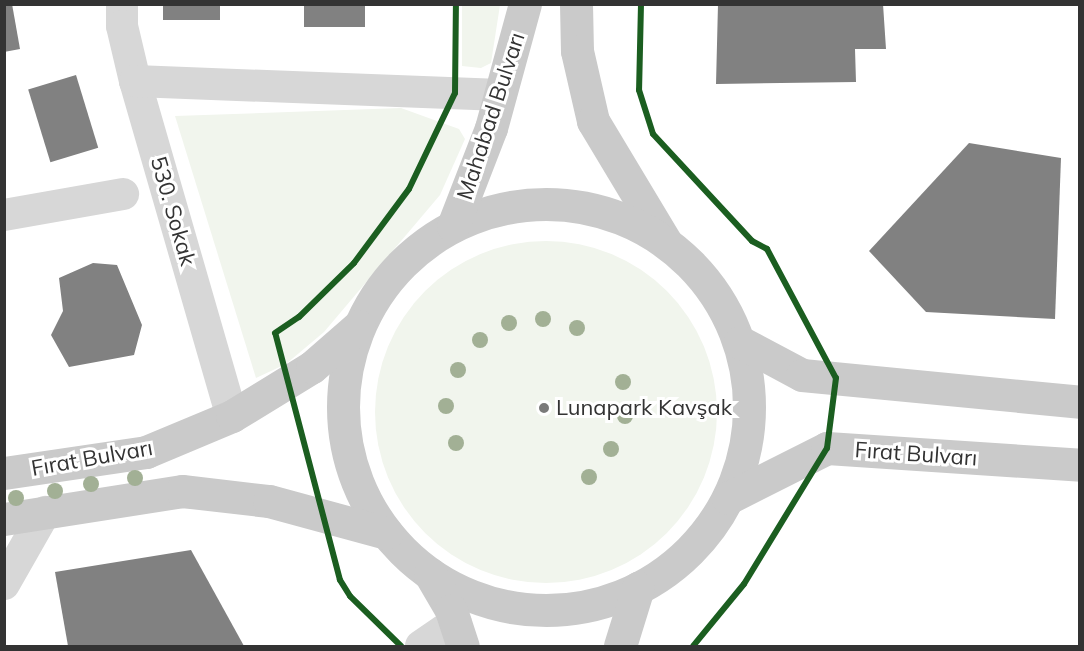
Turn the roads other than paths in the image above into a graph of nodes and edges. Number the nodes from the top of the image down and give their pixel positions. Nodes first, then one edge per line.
1 (122, 4) edge
2 (525, 4) edge
3 (576, 4) edge
4 (135, 81) junction
5 (501, 95) junction
6 (123, 194) dead end
7 (4, 215) edge
8 (453, 226) junction
9 (665, 241) junction
10 (360, 325) junction
11 (740, 342) junction
12 (1080, 402) edge
13 (232, 416) junction
14 (146, 452) junction
15 (1080, 465) edge
16 (4, 473) edge
17 (147, 496) junction
18 (728, 498) junction
19 (45, 512) junction
20 (4, 519) edge
21 (387, 533) junction
22 (430, 574) junction
23 (4, 584) edge
24 (638, 588) junction
25 (460, 634) edge
26 (421, 646) edge
27 (620, 646) edge

1 - 4 street, 530. Sokak
2 - 5 main road, Mahabad Bulvarı
3 - 9 main road
4 - 5 street
4 - 13 street, 530. Sokak
5 - 8 main road, Mahabad Bulvarı
6 - 7 street
8 - 9 main road
8 - 10 main road
9 - 11 main road
10 - 13 main road, Fırat Bulvarı
10 - 21 main road
11 - 12 main road
11 - 18 main road
13 - 14 main road, Fırat Bulvarı
14 - 16 main road, Fırat Bulvarı
14 - 17 main road
15 - 18 main road, Fırat Bulvarı
17 - 19 main road, Fırat Bulvarı
17 - 21 main road, Fırat Bulvarı
18 - 24 main road
19 - 20 main road, Fırat Bulvarı
19 - 23 street
21 - 22 main road
22 - 24 main road
22 - 25 main road
24 - 27 main road
25 - 26 street

